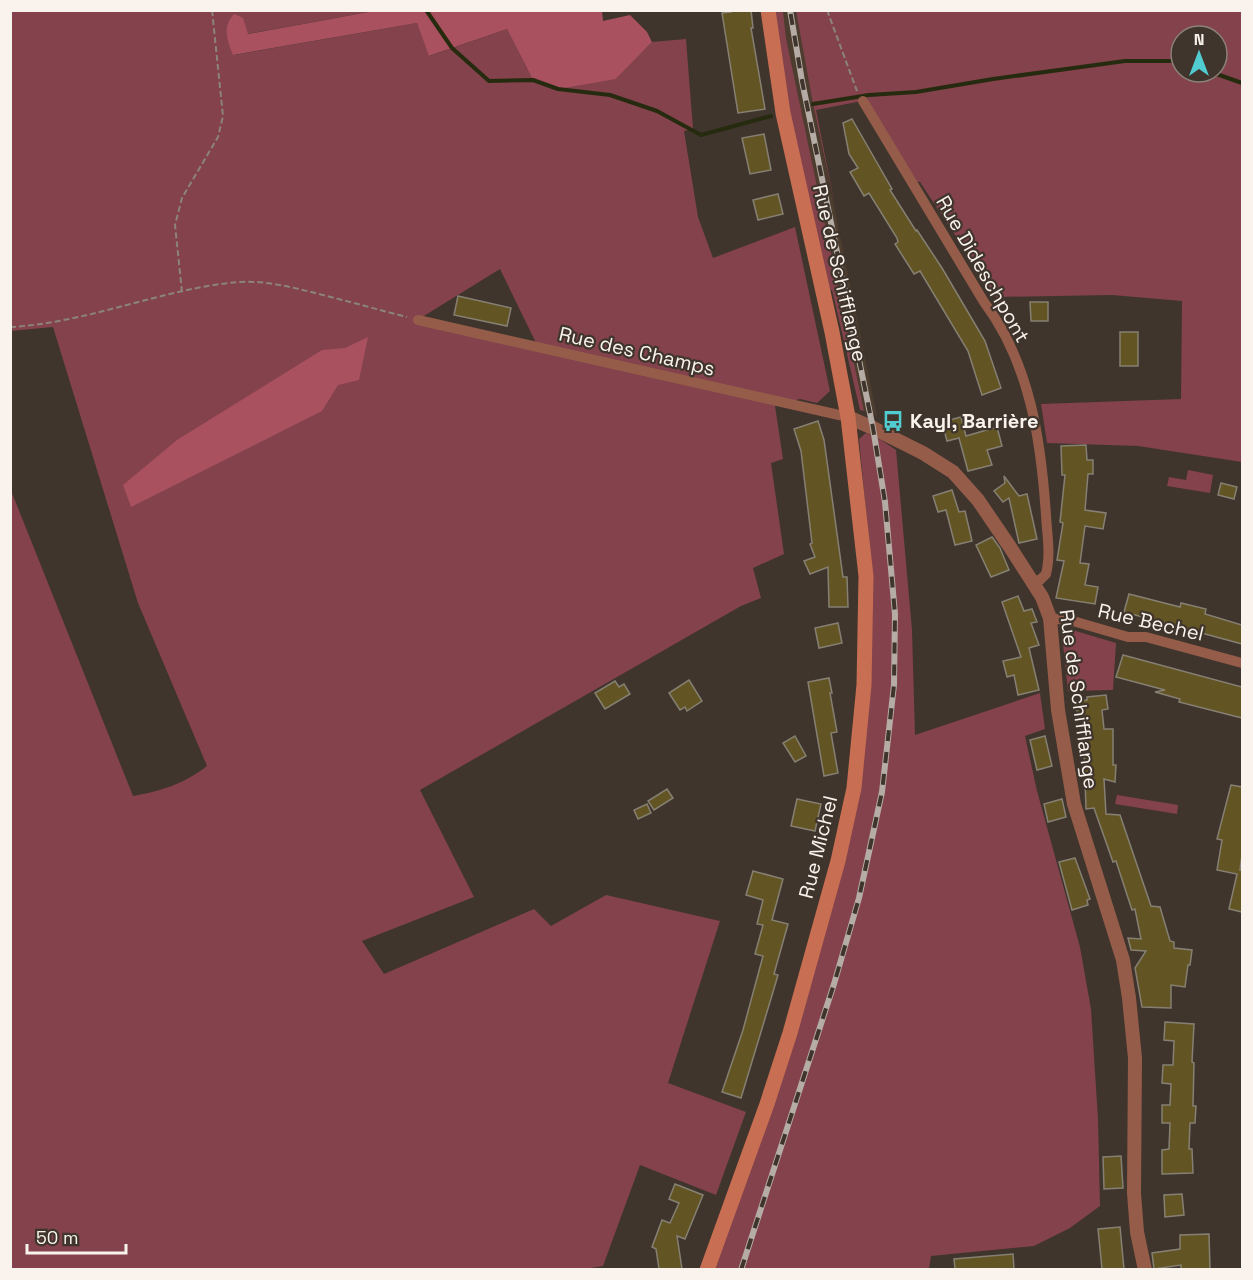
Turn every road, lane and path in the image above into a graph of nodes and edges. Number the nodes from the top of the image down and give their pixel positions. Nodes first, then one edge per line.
1 (212, 10) edge
2 (768, 10) edge
3 (827, 10) edge
4 (860, 96) joint
5 (182, 292) junction
6 (418, 320) joint
7 (10, 327) edge
8 (848, 417) junction
9 (1032, 581) junction
10 (1050, 618) junction
11 (1242, 663) edge
12 (707, 1269) edge
13 (1145, 1269) edge

1 - 5 path
2 - 8 main road, Rue de Schifflange
3 - 4 path
4 - 9 street, Rue Dideschpont
5 - 6 path
5 - 7 path
6 - 8 street, Rue des Champs
8 - 9 street, Rue de Schifflange
8 - 12 main road, Rue Michel
9 - 10 street, Rue de Schifflange
10 - 11 street, Rue Bechel
10 - 13 street, Rue de Schifflange

